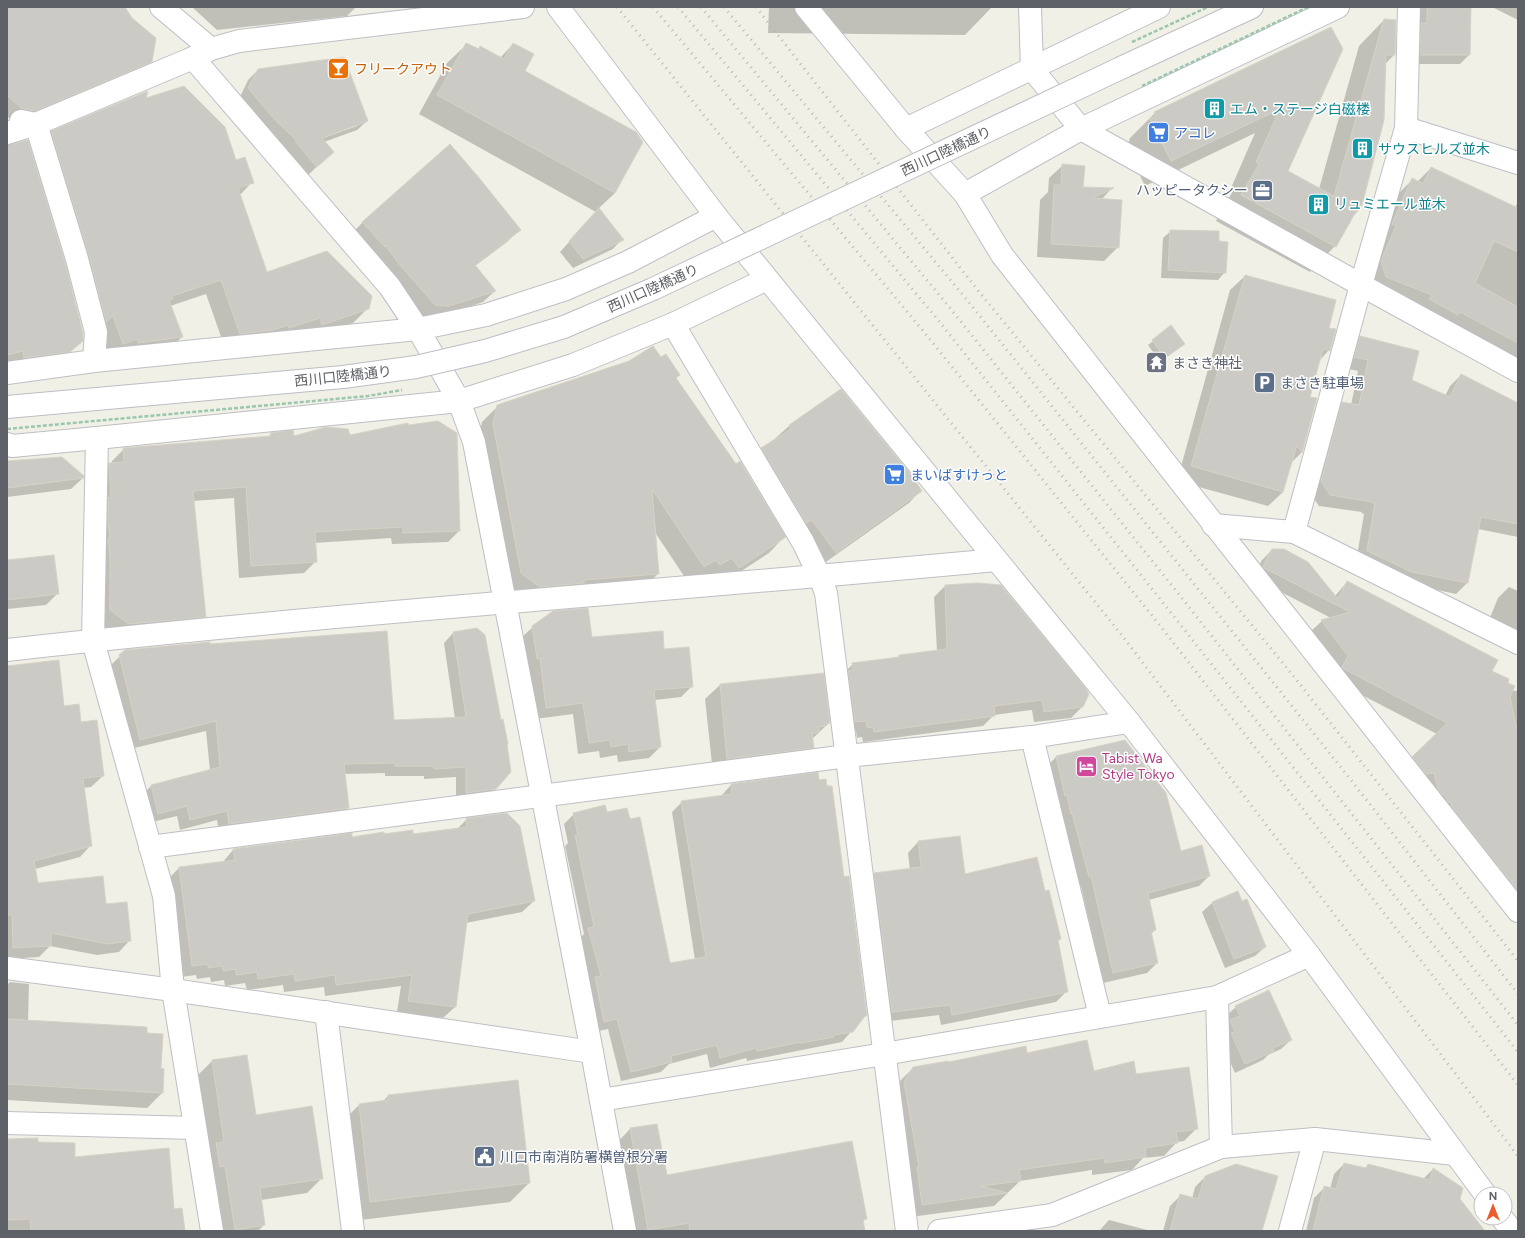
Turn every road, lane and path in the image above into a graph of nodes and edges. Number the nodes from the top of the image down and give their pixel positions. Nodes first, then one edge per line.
1 (161, 7) edge
2 (523, 7) edge
3 (558, 7) edge
4 (806, 7) edge
5 (1030, 7) edge
6 (1159, 7) edge
7 (1252, 7) edge
8 (1338, 7) edge
9 (1409, 7) edge
10 (401, 14) edge
11 (202, 53) junction
12 (1032, 69) junction
13 (7, 118) edge
14 (36, 124) junction
15 (1406, 128) junction
16 (1081, 129) junction
17 (906, 130) junction
18 (7, 133) edge
19 (1518, 163) edge
20 (965, 194) junction
21 (716, 216) junction
22 (767, 279) junction
23 (1360, 285) junction
24 (673, 324) junction
25 (418, 329) junction
26 (94, 361) junction
27 (1518, 371) edge
28 (7, 373) edge
29 (459, 401) junction
30 (7, 407) edge
31 (97, 438) junction
32 (7, 444) edge
33 (1214, 525) junction
34 (1294, 532) junction
35 (996, 560) junction
36 (820, 576) junction
37 (505, 602) junction
38 (93, 641) junction
39 (1518, 643) edge
40 (7, 650) edge
41 (1128, 722) junction
42 (1032, 737) junction
43 (847, 756) junction
44 (542, 796) junction
45 (150, 847) junction
46 (1518, 910) edge
47 (1309, 955) junction
48 (7, 968) edge
49 (173, 990) junction
50 (1217, 996) junction
51 (326, 1012) junction
52 (1100, 1016) junction
53 (592, 1052) junction
54 (884, 1054) junction
55 (601, 1100) junction
56 (7, 1124) edge
57 (195, 1128) junction
58 (1314, 1139) junction
59 (1221, 1147) junction
60 (1455, 1154) junction
61 (1478, 1186) edge
62 (1049, 1223) edge
63 (212, 1231) edge
64 (353, 1231) edge
65 (625, 1231) edge
66 (907, 1231) edge
67 (939, 1231) edge
68 (1290, 1231) edge

1 - 11 street
2 - 10 street
3 - 21 street
4 - 17 street
5 - 12 street
6 - 12 street
7 - 30 street, 西川口陸橋通り, bridge
8 - 16 street
9 - 15 street
10 - 11 street
11 - 14 street
11 - 25 street
12 - 16 street
12 - 17 street
13 - 14 street
14 - 18 street
14 - 26 street
15 - 19 street
15 - 23 street
16 - 20 street
16 - 23 street
17 - 20 street
20 - 33 street
21 - 22 street
21 - 25 street
22 - 24 street
22 - 35 street
23 - 27 street
23 - 34 street
24 - 29 street
24 - 36 street
25 - 26 street
25 - 29 street
26 - 28 street
29 - 31 street
29 - 37 street
31 - 32 street
31 - 38 street
33 - 34 street
33 - 46 street
34 - 39 street
35 - 36 street
35 - 41 street
36 - 37 street
36 - 43 street
37 - 38 street
37 - 44 street
38 - 40 street
38 - 45 street
41 - 42 street
41 - 47 street
42 - 43 street
42 - 52 street
43 - 44 street
43 - 54 street
44 - 45 street
44 - 53 street
45 - 49 street
47 - 50 street
47 - 60 street
48 - 49 street
49 - 51 street
49 - 57 street
50 - 52 street
50 - 59 street
51 - 53 street
51 - 64 street
52 - 54 street
53 - 55 street
54 - 55 street
54 - 66 street
55 - 65 street
56 - 57 street
57 - 63 street
58 - 59 street
58 - 60 street
58 - 68 street
59 - 62 street
60 - 61 street
62 - 67 street

